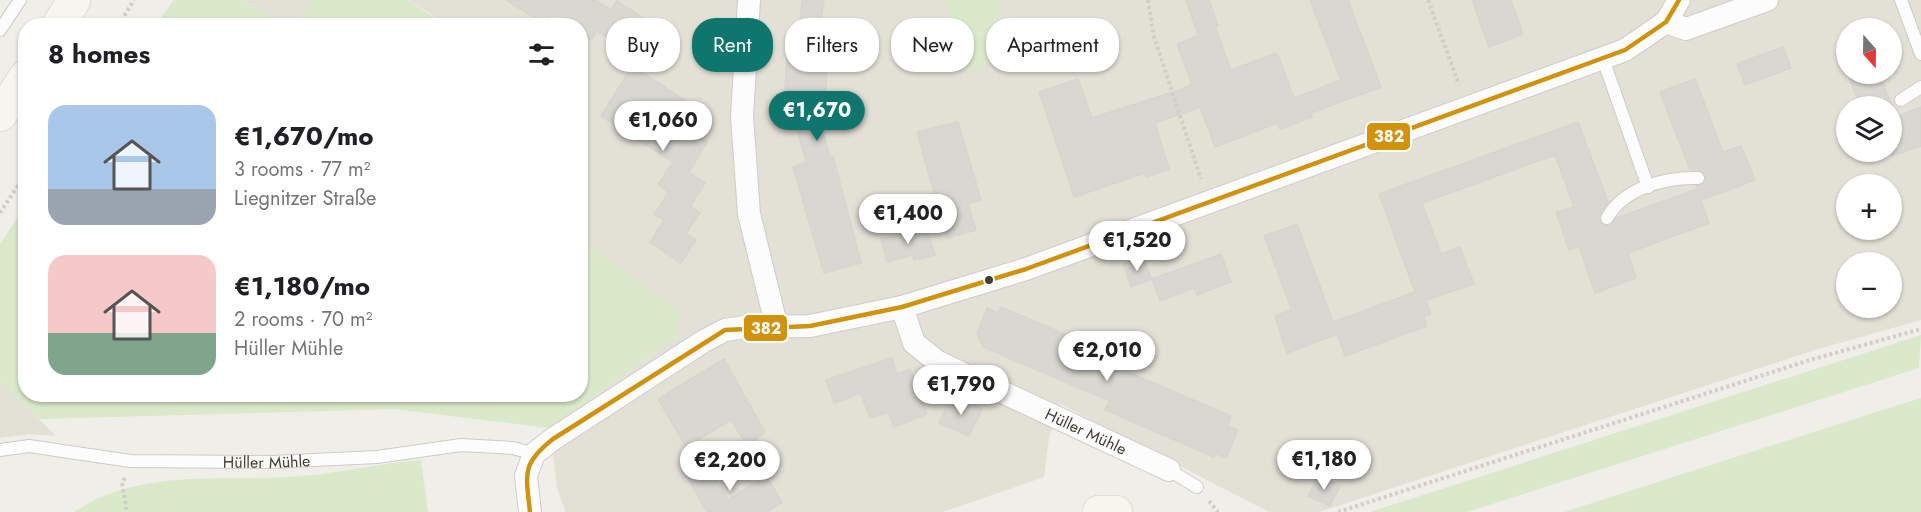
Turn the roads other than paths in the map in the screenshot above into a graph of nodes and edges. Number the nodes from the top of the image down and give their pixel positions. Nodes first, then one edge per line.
1 (20, 0) edge
2 (74, 0) edge
3 (749, 0) edge
4 (1679, 0) edge
5 (1767, 0) edge
6 (1901, 0) edge
7 (63, 18) edge
8 (1666, 22) junction
9 (0, 30) edge
10 (1921, 54) edge
11 (1603, 58) junction
12 (1921, 87) edge
13 (18, 88) edge
14 (1902, 99) edge
15 (0, 115) edge
16 (1698, 178) dead end
17 (1648, 187) junction
18 (1607, 218) dead end
19 (902, 307) junction
20 (777, 328) junction
21 (0, 450) edge
22 (534, 454) junction
23 (1169, 470) joint
24 (1197, 487) dead end
25 (530, 512) edge
26 (1099, 512) edge
27 (1116, 512) edge

1 - 9 lane
2 - 7 main road
3 - 20 street
4 - 8 street
5 - 8 street
6 - 10 lane
8 - 11 street
11 - 17 lane
11 - 19 street
12 - 14 lane
13 - 15 main road
16 - 17 lane
17 - 18 lane
19 - 20 street
19 - 23 street, Hüller Mühle
20 - 22 street
21 - 22 lane, Hüller Mühle
22 - 25 street
23 - 24 lane, Hüller Mühle
26 - 27 main road

